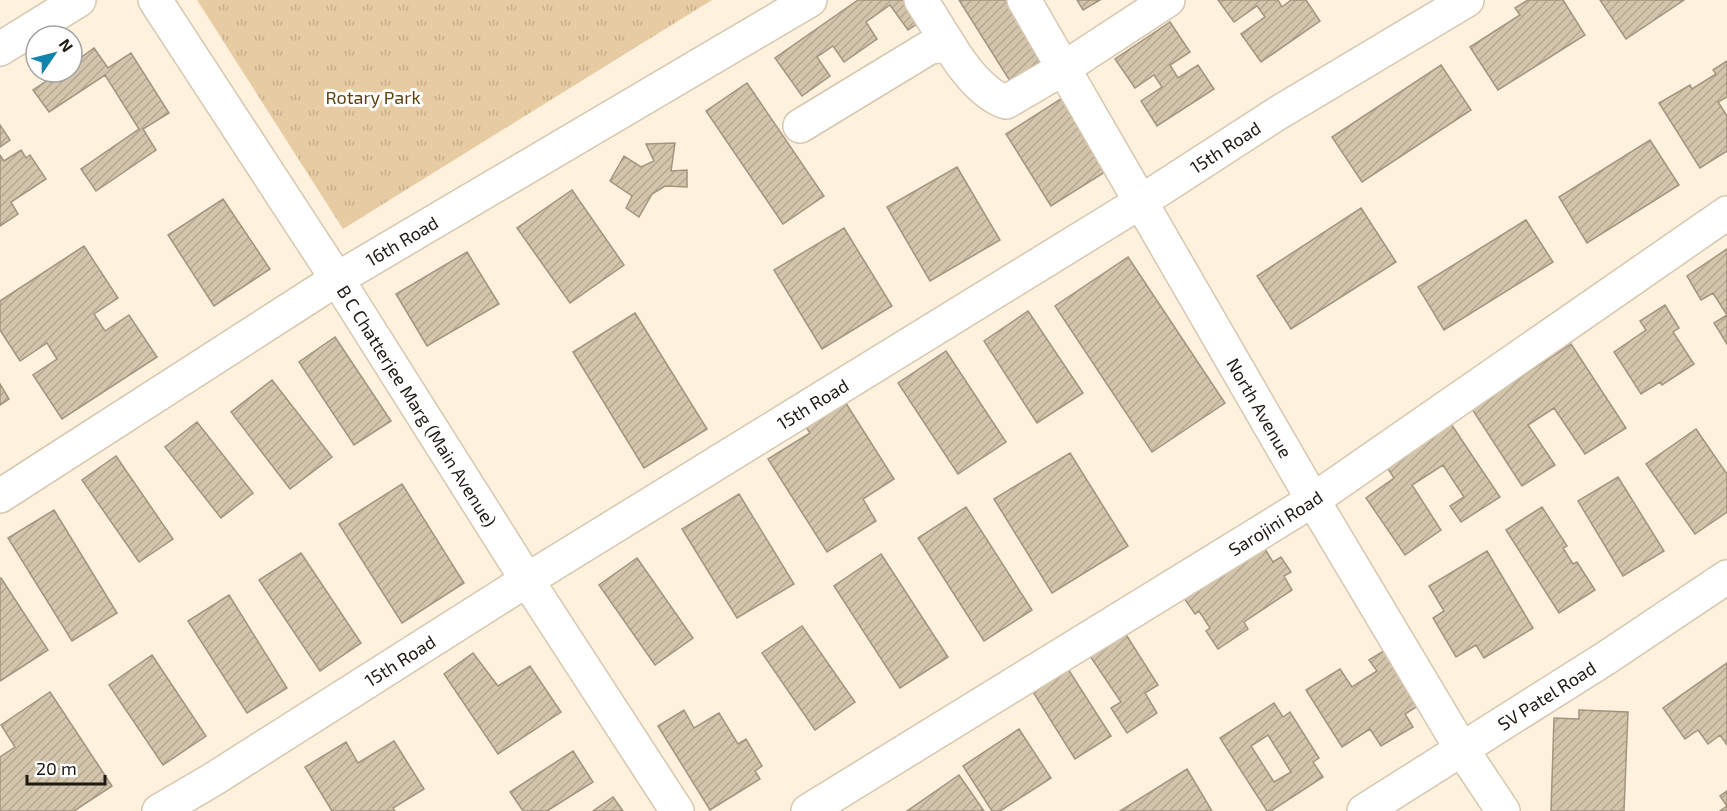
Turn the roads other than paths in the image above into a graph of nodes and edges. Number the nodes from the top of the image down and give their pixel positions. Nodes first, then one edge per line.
1 (79, 0) edge
2 (155, 0) edge
3 (810, 0) edge
4 (921, 0) edge
5 (1024, 0) edge
6 (1168, 0) edge
7 (1467, 0) edge
8 (949, 45) junction
9 (0, 49) edge
10 (1064, 68) junction
11 (800, 126) dead end
12 (1142, 201) junction
13 (1727, 213) edge
14 (338, 279) junction
15 (0, 496) edge
16 (1313, 500) junction
17 (1727, 577) edge
18 (527, 580) junction
19 (1461, 748) junction
20 (159, 811) edge
21 (677, 811) edge
22 (808, 811) edge
23 (1364, 811) edge
24 (1503, 811) edge

1 - 9 street
2 - 14 street, B C Chatterjee Marg (Main Avenue)
3 - 14 street, 16th Road
4 - 8 street
5 - 10 street, North Avenue
6 - 10 street
7 - 12 street, 15th Road
8 - 10 street
8 - 11 street
10 - 12 street, North Avenue
12 - 16 street, North Avenue
12 - 18 street, 15th Road
13 - 16 street, Sarojini Road
14 - 15 street, 16th Road
14 - 18 street, B C Chatterjee Marg (Main Avenue)
16 - 19 street, North Avenue
16 - 22 street, Sarojini Road
17 - 19 street, SV Patel Road
18 - 20 street, 15th Road
18 - 21 street, B C Chatterjee Marg (Main Avenue)
19 - 23 street, SV Patel Road
19 - 24 street, North Avenue

